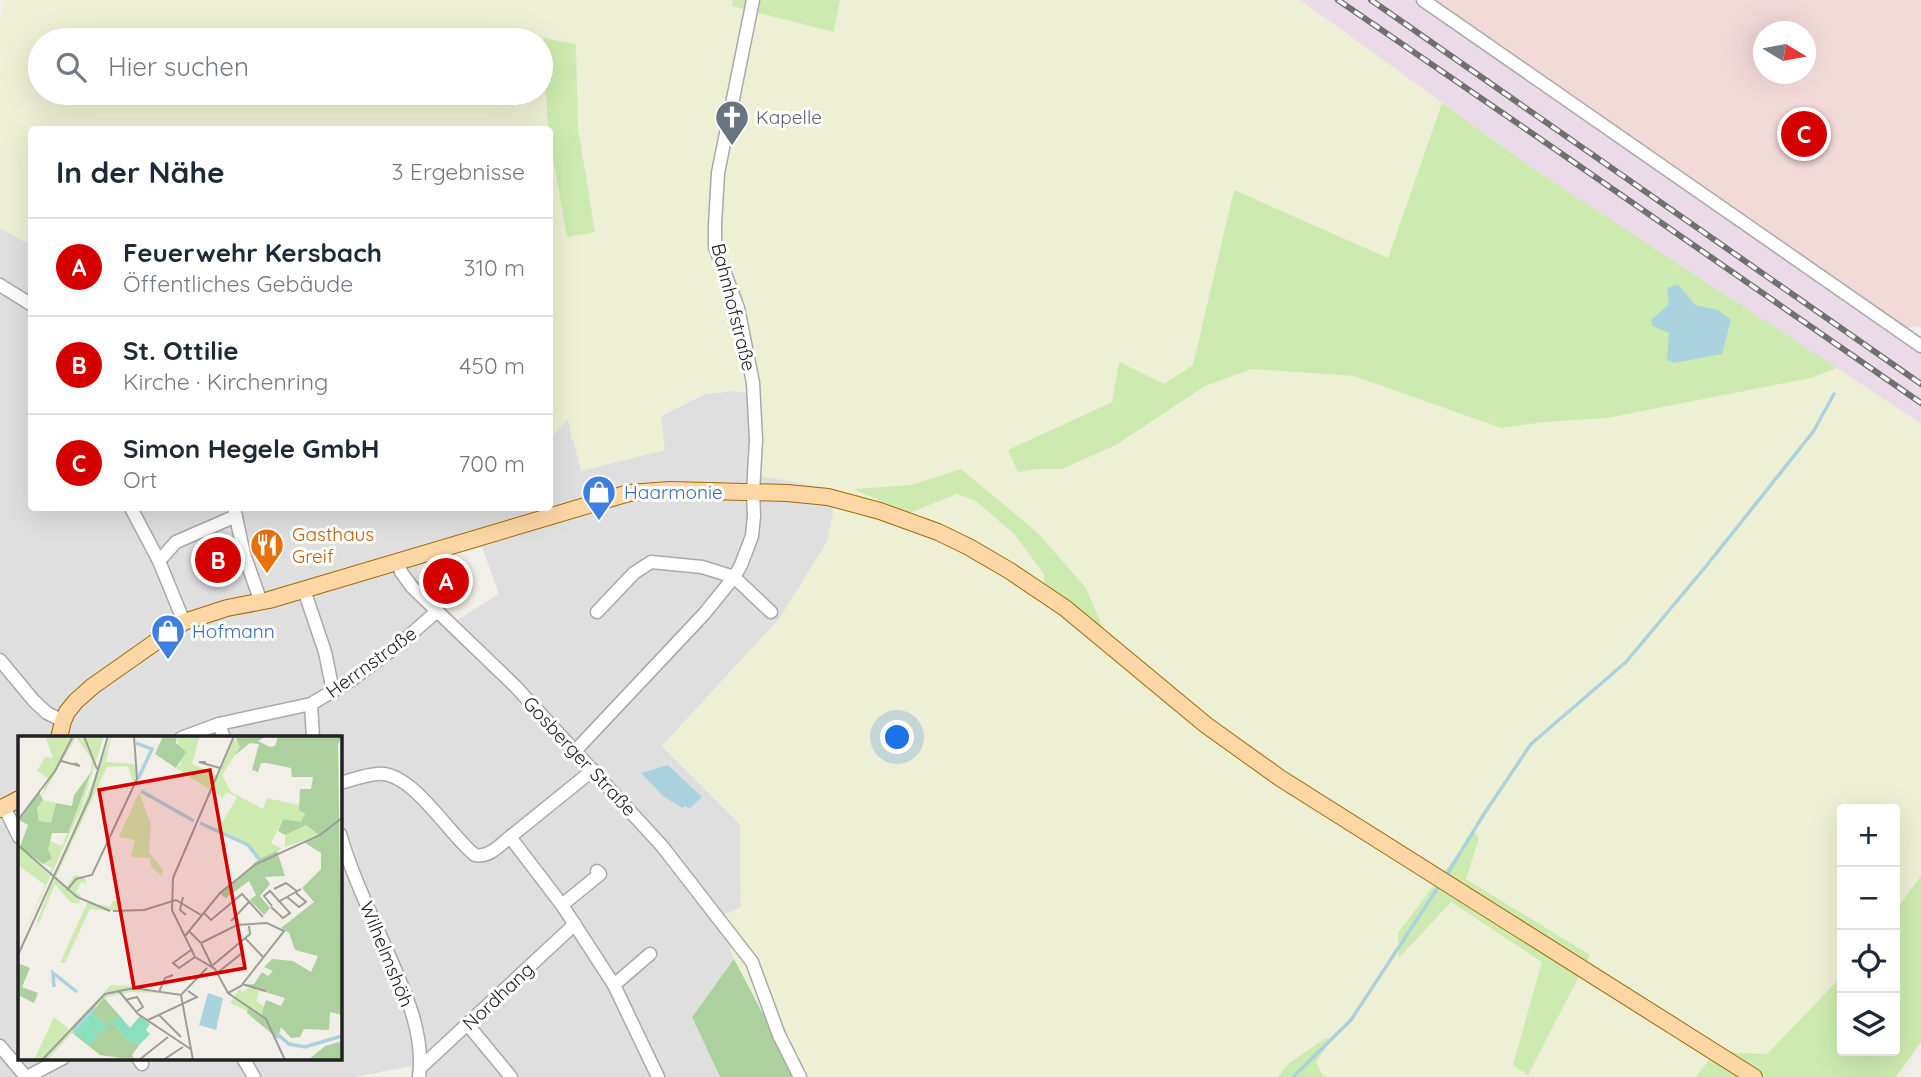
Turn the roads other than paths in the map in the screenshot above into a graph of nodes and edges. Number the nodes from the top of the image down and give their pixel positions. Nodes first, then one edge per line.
1 (753, 0) edge
2 (1423, 0) edge
3 (0, 285) edge
4 (28, 302) edge
5 (1921, 346) edge
6 (747, 492) junction
7 (133, 511) edge
8 (235, 512) edge
9 (159, 561) junction
10 (398, 562) junction
11 (734, 578) junction
12 (304, 590) junction
13 (261, 602) junction
14 (436, 612) junction
15 (597, 612) dead end
16 (771, 612) dead end
17 (184, 622) junction
18 (0, 660) edge
19 (332, 691) junction
20 (311, 704) junction
21 (219, 724) junction
22 (61, 729) edge
23 (184, 736) edge
24 (224, 736) edge
25 (313, 736) edge
26 (576, 750) junction
27 (593, 770) junction
28 (341, 783) edge
29 (18, 800) edge
30 (2, 808) edge
31 (18, 836) edge
32 (510, 837) junction
33 (341, 838) edge
34 (597, 871) dead end
35 (562, 905) junction
36 (575, 924) junction
37 (650, 954) dead end
38 (614, 985) junction
39 (468, 1025) junction
40 (0, 1046) edge
41 (58, 1060) edge
42 (244, 1060) edge
43 (420, 1072) edge
44 (26, 1077) edge
45 (254, 1077) edge
46 (510, 1077) edge
47 (658, 1077) edge
48 (800, 1077) edge
49 (1754, 1077) edge

1 - 6 street, Bahnhofstraße
2 - 5 street
3 - 4 street
6 - 10 main road
6 - 11 street, Bahnhofstraße
6 - 49 main road
7 - 9 street
8 - 9 street
8 - 13 street
9 - 17 street
10 - 12 main road
10 - 14 street, Gosberger Straße
11 - 15 street
11 - 16 street
11 - 26 street, Bahnhofstraße
12 - 13 main road
12 - 19 street
13 - 17 main road
14 - 19 street, Herrnstraße
14 - 26 street, Gosberger Straße
17 - 22 main road
18 - 22 street
19 - 20 street, Herrnstraße
20 - 21 street, Herrnstraße
20 - 25 street
21 - 23 street, Herrnstraße
21 - 24 street
26 - 27 street, Gosberger Straße
27 - 32 street
27 - 48 street, Gosberger Straße
28 - 32 street
29 - 30 main road
30 - 31 street
32 - 35 street
33 - 43 street, Wilhelmshöh
34 - 35 street
35 - 36 street
36 - 38 street
36 - 39 street, Nordhang
37 - 38 street
38 - 47 street
39 - 43 street, Nordhang
39 - 46 street
40 - 44 street
41 - 44 street
42 - 45 street

